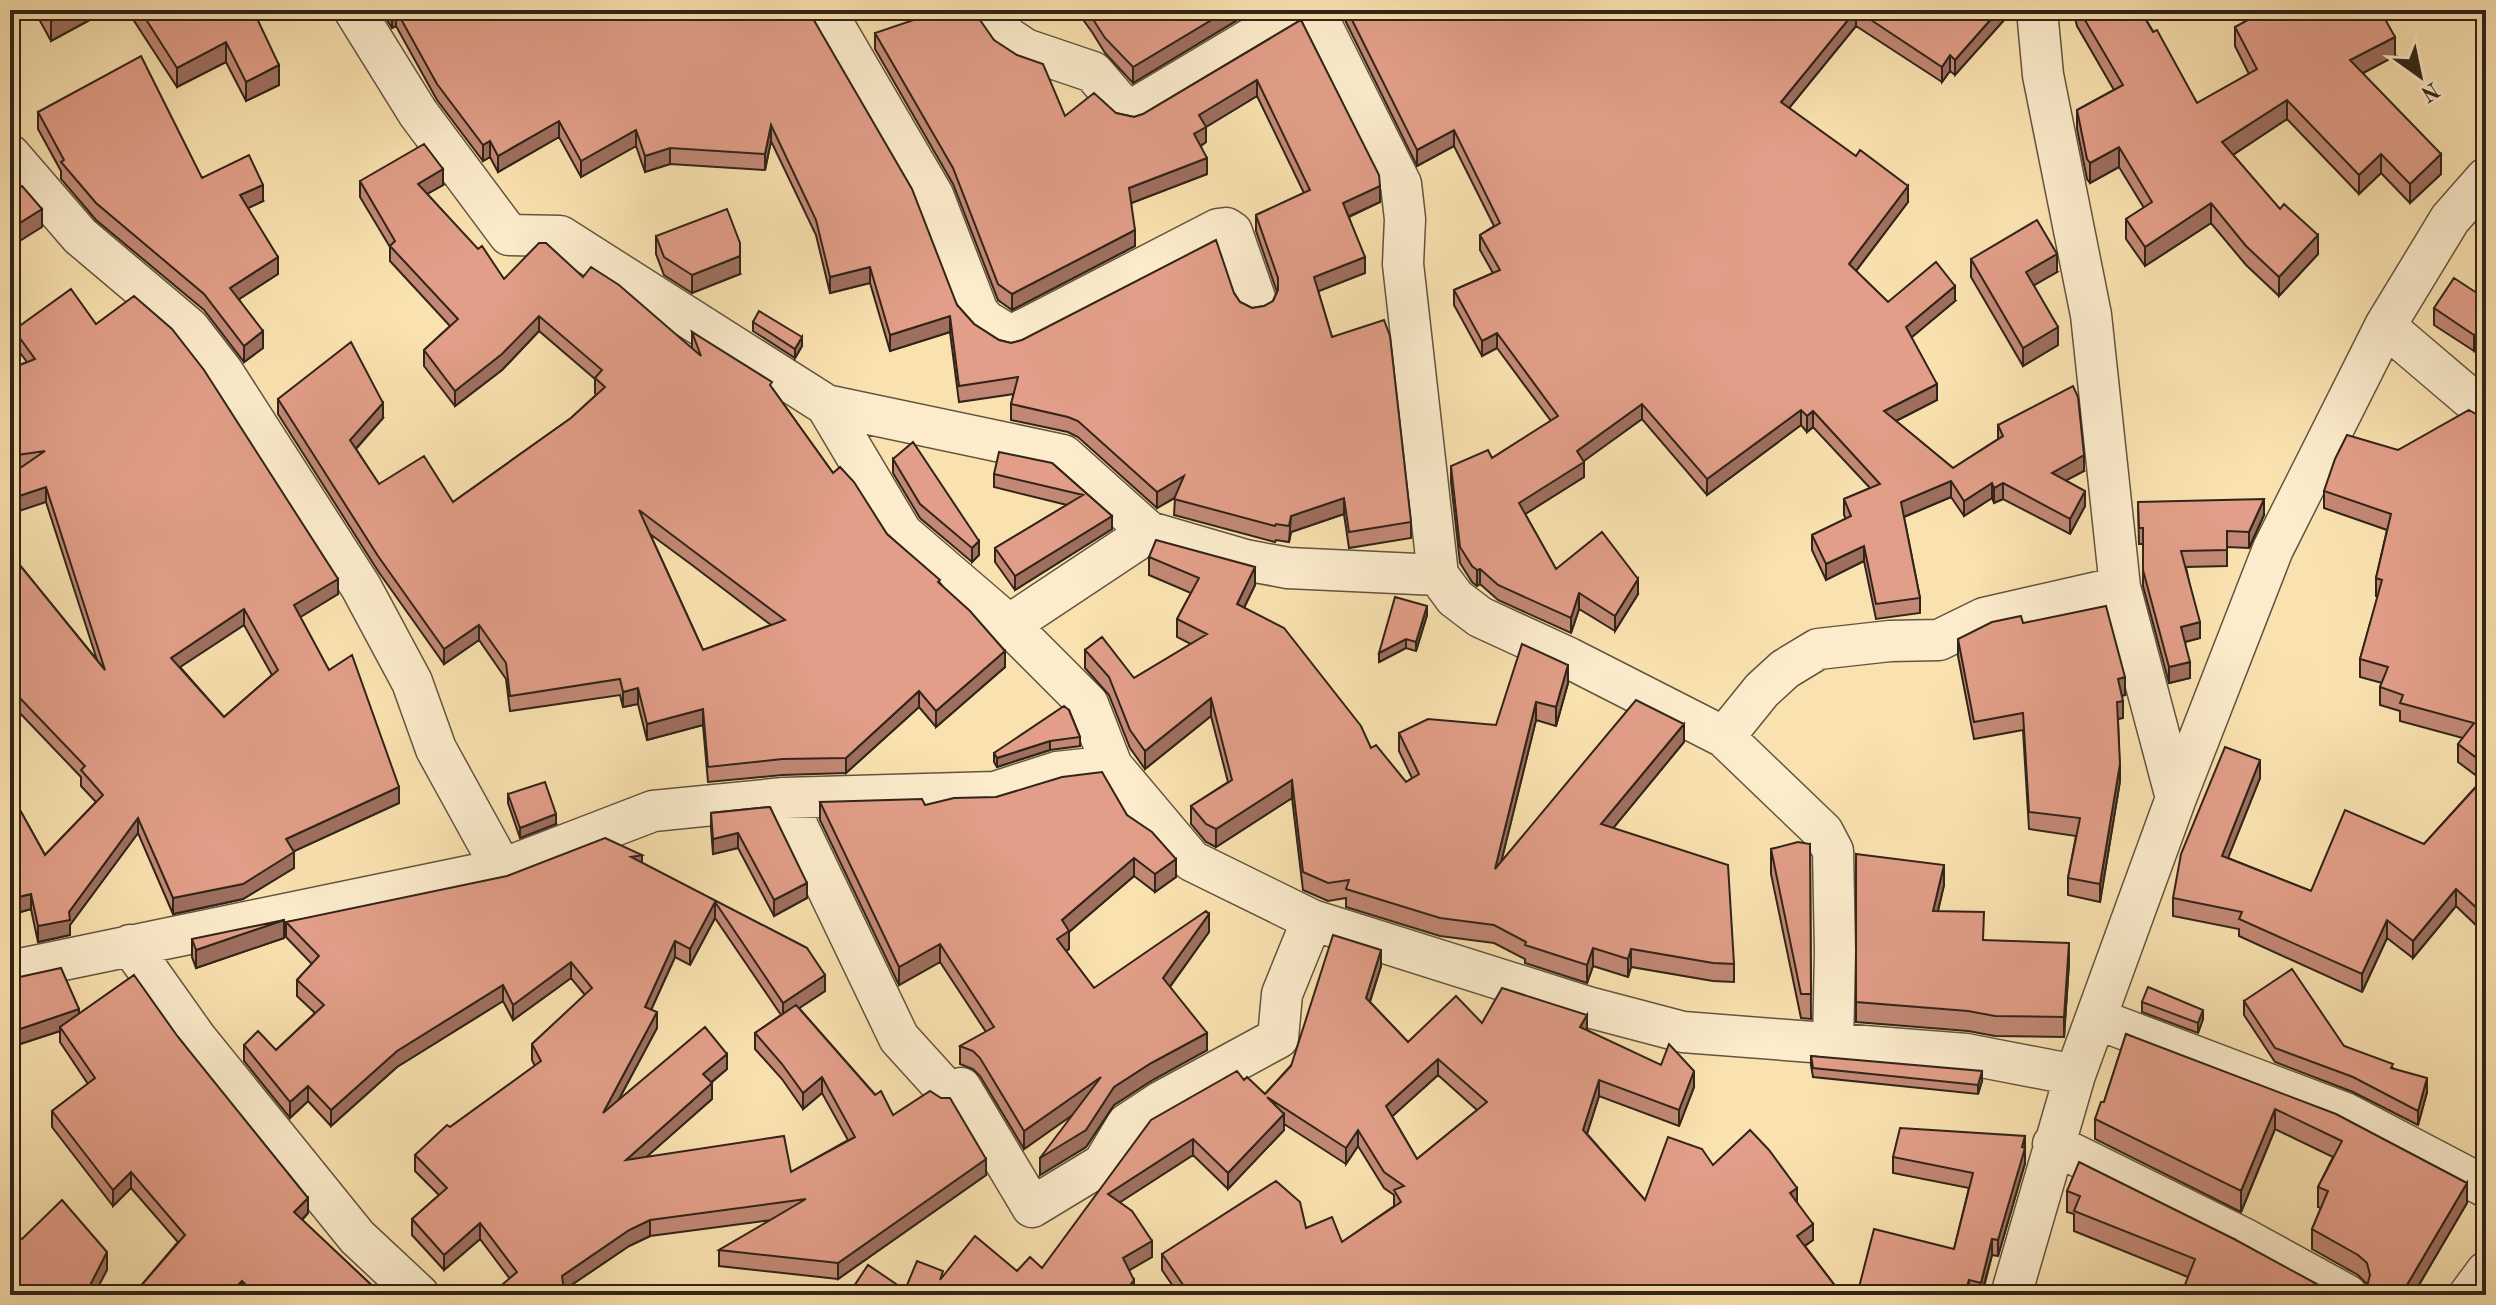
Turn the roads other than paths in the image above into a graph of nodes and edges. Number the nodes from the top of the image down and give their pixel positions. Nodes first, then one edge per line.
1 (354, 10) edge
2 (825, 10) edge
3 (988, 10) edge
4 (1299, 10) edge
5 (1314, 10) edge
6 (2037, 10) edge
7 (10, 155) edge
8 (2486, 178) edge
9 (1256, 301) dead end
10 (2385, 326) junction
11 (826, 405) junction
12 (2486, 412) edge
13 (1149, 532) junction
14 (1438, 575) junction
15 (2120, 587) junction
16 (1009, 625) junction
17 (1724, 737) junction
18 (1112, 766) junction
19 (784, 798) junction
20 (2176, 798) junction
21 (502, 869) junction
22 (1312, 920) junction
23 (130, 945) junction
24 (10, 971) edge
25 (2097, 1019) junction
26 (1833, 1045) junction
27 (2075, 1075) junction
28 (2053, 1144) junction
29 (2486, 1187) edge
30 (2486, 1272) edge
31 (419, 1295) edge
32 (2011, 1295) edge
33 (2347, 1295) edge
34 (2469, 1295) edge

1 - 11 street
2 - 9 street
3 - 4 street
5 - 14 street
6 - 15 street
7 - 21 street
8 - 10 street
10 - 12 street
10 - 20 street
11 - 13 street
11 - 16 street
13 - 14 street
13 - 16 street
14 - 17 street
15 - 17 street
15 - 20 street
16 - 18 street
17 - 26 street
18 - 19 street
18 - 22 street
19 - 21 street
19 - 22 street
20 - 25 street
21 - 23 street
22 - 26 street
23 - 24 street
23 - 31 street
25 - 27 street
25 - 29 street
26 - 27 street
27 - 28 street
28 - 32 street
28 - 33 street
30 - 34 street

